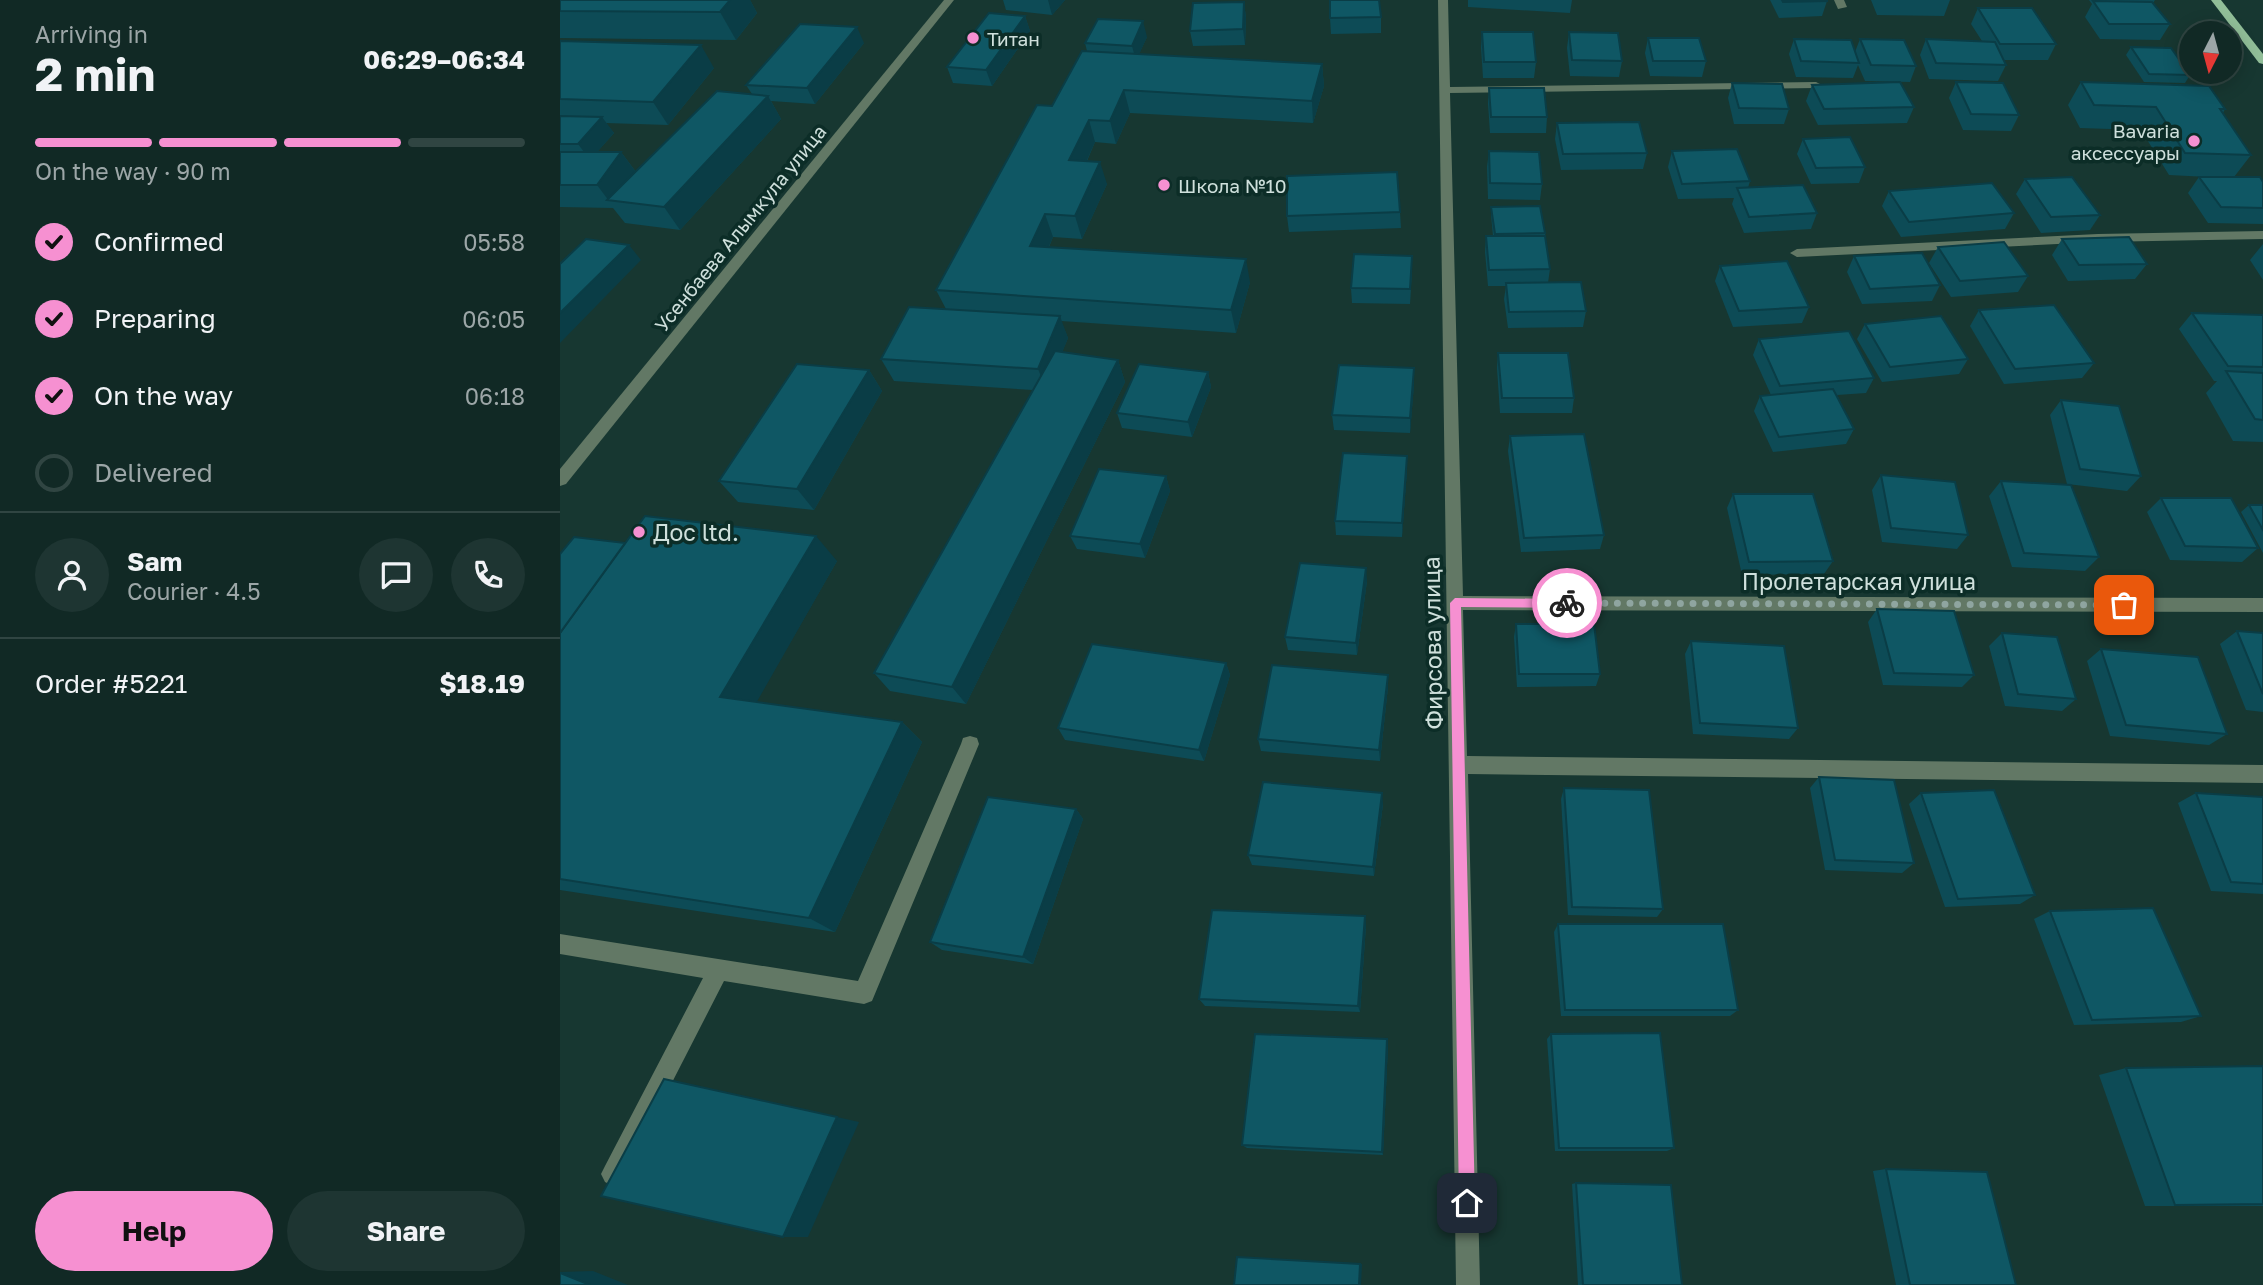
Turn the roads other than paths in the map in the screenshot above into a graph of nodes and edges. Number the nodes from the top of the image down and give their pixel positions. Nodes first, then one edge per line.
1 (949, 0) edge
2 (1443, 0) edge
3 (2216, 0) edge
4 (2263, 61) edge
5 (1816, 85) edge
6 (1445, 90) junction
7 (2263, 234) edge
8 (1797, 253) dead end
9 (560, 480) edge
10 (1455, 603) junction
11 (2263, 605) edge
12 (970, 744) dead end
13 (1458, 765) junction
14 (2263, 774) edge
15 (560, 944) edge
16 (719, 969) junction
17 (613, 1174) edge
18 (1468, 1285) edge

1 - 9 street, Усенбаева Алымкула улица
2 - 6 street, Фирсова улица
3 - 4 main road
5 - 6 street
6 - 10 street, Фирсова улица
7 - 8 street
10 - 11 street, Пролетарская улица
10 - 13 street, Фирсова улица
12 - 16 street
13 - 14 street
13 - 18 street, Фирсова улица
15 - 16 street
16 - 17 street

